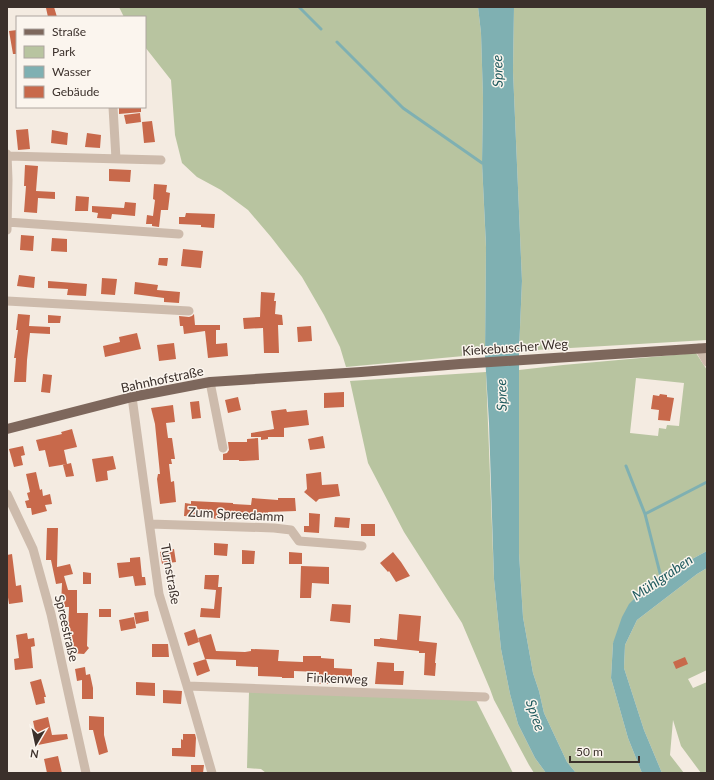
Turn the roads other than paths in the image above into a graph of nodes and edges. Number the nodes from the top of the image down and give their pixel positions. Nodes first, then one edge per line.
1 (113, 108) edge
2 (7, 155) edge
3 (116, 159) junction
4 (161, 160) dead end
5 (7, 180) edge
6 (8, 222) edge
7 (7, 230) edge
8 (178, 234) dead end
9 (7, 301) edge
10 (189, 311) dead end
11 (703, 348) edge
12 (707, 362) edge
13 (325, 374) joint
14 (210, 382) junction
15 (132, 397) junction
16 (7, 429) edge
17 (223, 448) dead end
18 (7, 494) edge
19 (150, 524) junction
20 (362, 546) dead end
21 (187, 686) junction
22 (485, 696) dead end
23 (86, 773) edge
24 (212, 773) edge

1 - 3 street
2 - 3 street
2 - 5 street
3 - 4 street
5 - 6 street
6 - 7 street
6 - 8 street
9 - 10 street
11 - 12 street
11 - 13 main road, Kiekebuscher Weg
13 - 14 main road, Bahnhofstraße
14 - 15 main road, Bahnhofstraße
14 - 17 street
15 - 16 main road, Bahnhofstraße
15 - 19 street, Turnstraße
18 - 23 street, Spreestraße
19 - 20 street, Zum Spreedamm
19 - 21 street, Turnstraße
21 - 22 street, Finkenweg
21 - 24 street, Turnstraße

